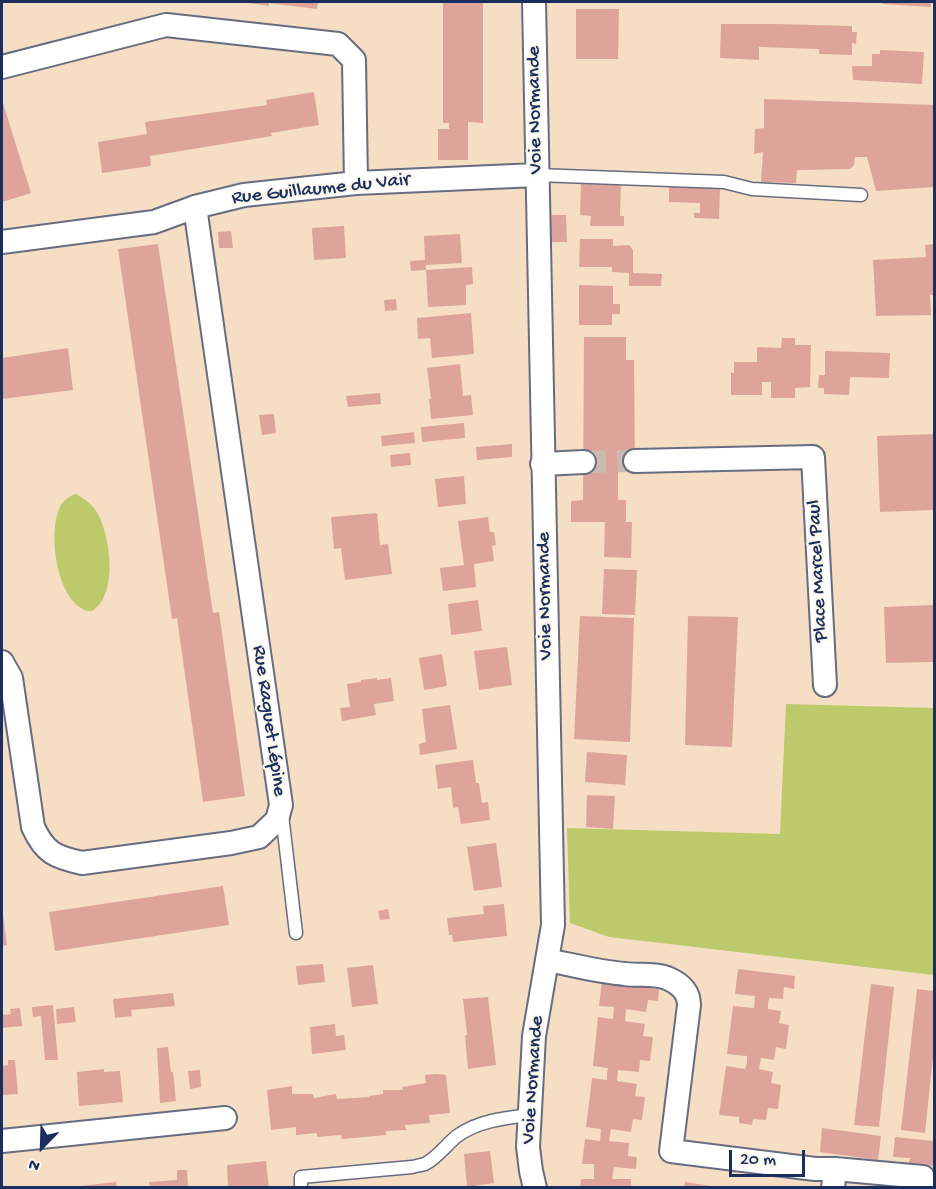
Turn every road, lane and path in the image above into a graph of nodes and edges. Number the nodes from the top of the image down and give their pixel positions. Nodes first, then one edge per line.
1 (534, 2) edge
2 (2, 67) edge
3 (537, 175) junction
4 (356, 183) junction
5 (861, 195) dead end
6 (195, 207) junction
7 (2, 242) edge
8 (635, 461) tunnel mouth
9 (584, 462) tunnel mouth
10 (542, 464) junction
11 (5, 673) edge
12 (825, 686) dead end
13 (280, 805) junction
14 (297, 933) dead end
15 (547, 960) junction
16 (529, 1115) junction
17 (225, 1118) dead end
18 (2, 1141) edge
19 (834, 1178) edge
20 (301, 1188) edge
21 (535, 1188) edge
22 (923, 1188) edge

1 - 3 street, Voie Normande
2 - 4 street
3 - 4 street, Rue Guillaume du Vair
3 - 5 lane
3 - 10 street, Voie Normande
4 - 6 street, Rue Guillaume du Vair
6 - 7 street, Rue Guillaume du Vair
6 - 13 street, Rue Raguet Lépine
8 - 12 street, Place Marcel Paul
9 - 10 street
10 - 15 street, Voie Normande
11 - 13 street, Rue Raguet Lépine
13 - 14 lane
15 - 16 street, Voie Normande
15 - 19 street
16 - 20 lane
16 - 21 street, Voie Normande
17 - 18 street
19 - 22 street

